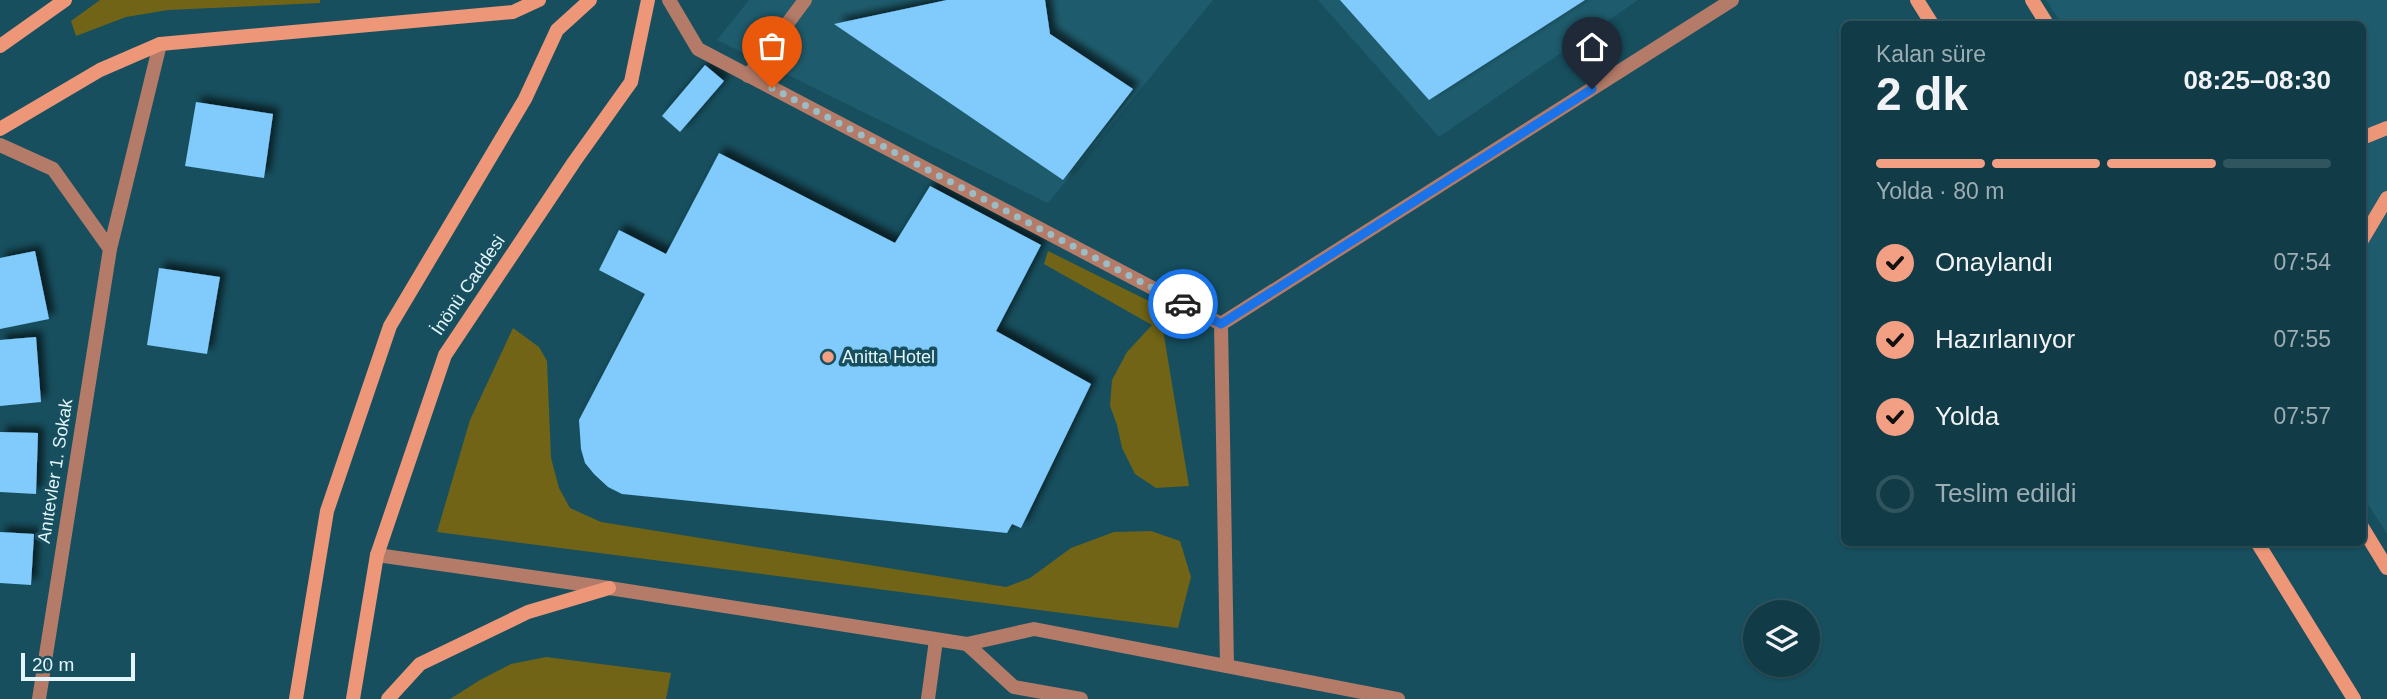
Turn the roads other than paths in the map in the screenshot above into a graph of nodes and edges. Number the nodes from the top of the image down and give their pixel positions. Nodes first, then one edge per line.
1 (65, 0) edge
2 (539, 0) edge
3 (590, 0) edge
4 (648, 0) edge
5 (669, 0) edge
6 (805, 0) edge
7 (1732, 0) edge
8 (1917, 0) edge
9 (2032, 0) edge
10 (1930, 21) edge
11 (2045, 21) edge
12 (160, 44) junction
13 (0, 46) edge
14 (748, 76) junction
15 (2387, 128) edge
16 (0, 129) edge
17 (2366, 136) edge
18 (0, 145) edge
19 (2387, 198) edge
20 (2366, 233) edge
21 (110, 249) junction
22 (1221, 324) junction
23 (2366, 534) edge
24 (2259, 546) edge
25 (377, 555) junction
26 (2387, 568) edge
27 (609, 588) junction
28 (936, 640) junction
29 (967, 645) junction
30 (1227, 666) junction
31 (38, 699) edge
32 (296, 699) edge
33 (353, 699) edge
34 (388, 699) edge
35 (928, 699) edge
36 (1081, 699) edge
37 (1398, 699) edge
38 (2354, 699) edge

1 - 13 street
2 - 12 street
3 - 32 street
4 - 25 street, İnönü Caddesi
5 - 14 street
6 - 14 street
7 - 22 street
8 - 10 street
9 - 11 street
12 - 16 street
12 - 21 street, Anıtevler 1. Sokak
14 - 22 street
15 - 17 street
18 - 21 street
19 - 20 street
21 - 31 street, Anıtevler 1. Sokak
22 - 30 street
23 - 26 street
24 - 38 street
25 - 27 street
25 - 33 street, İnönü Caddesi
27 - 28 street
27 - 34 street
28 - 29 street
28 - 35 street
29 - 30 street
29 - 36 street
30 - 37 street

